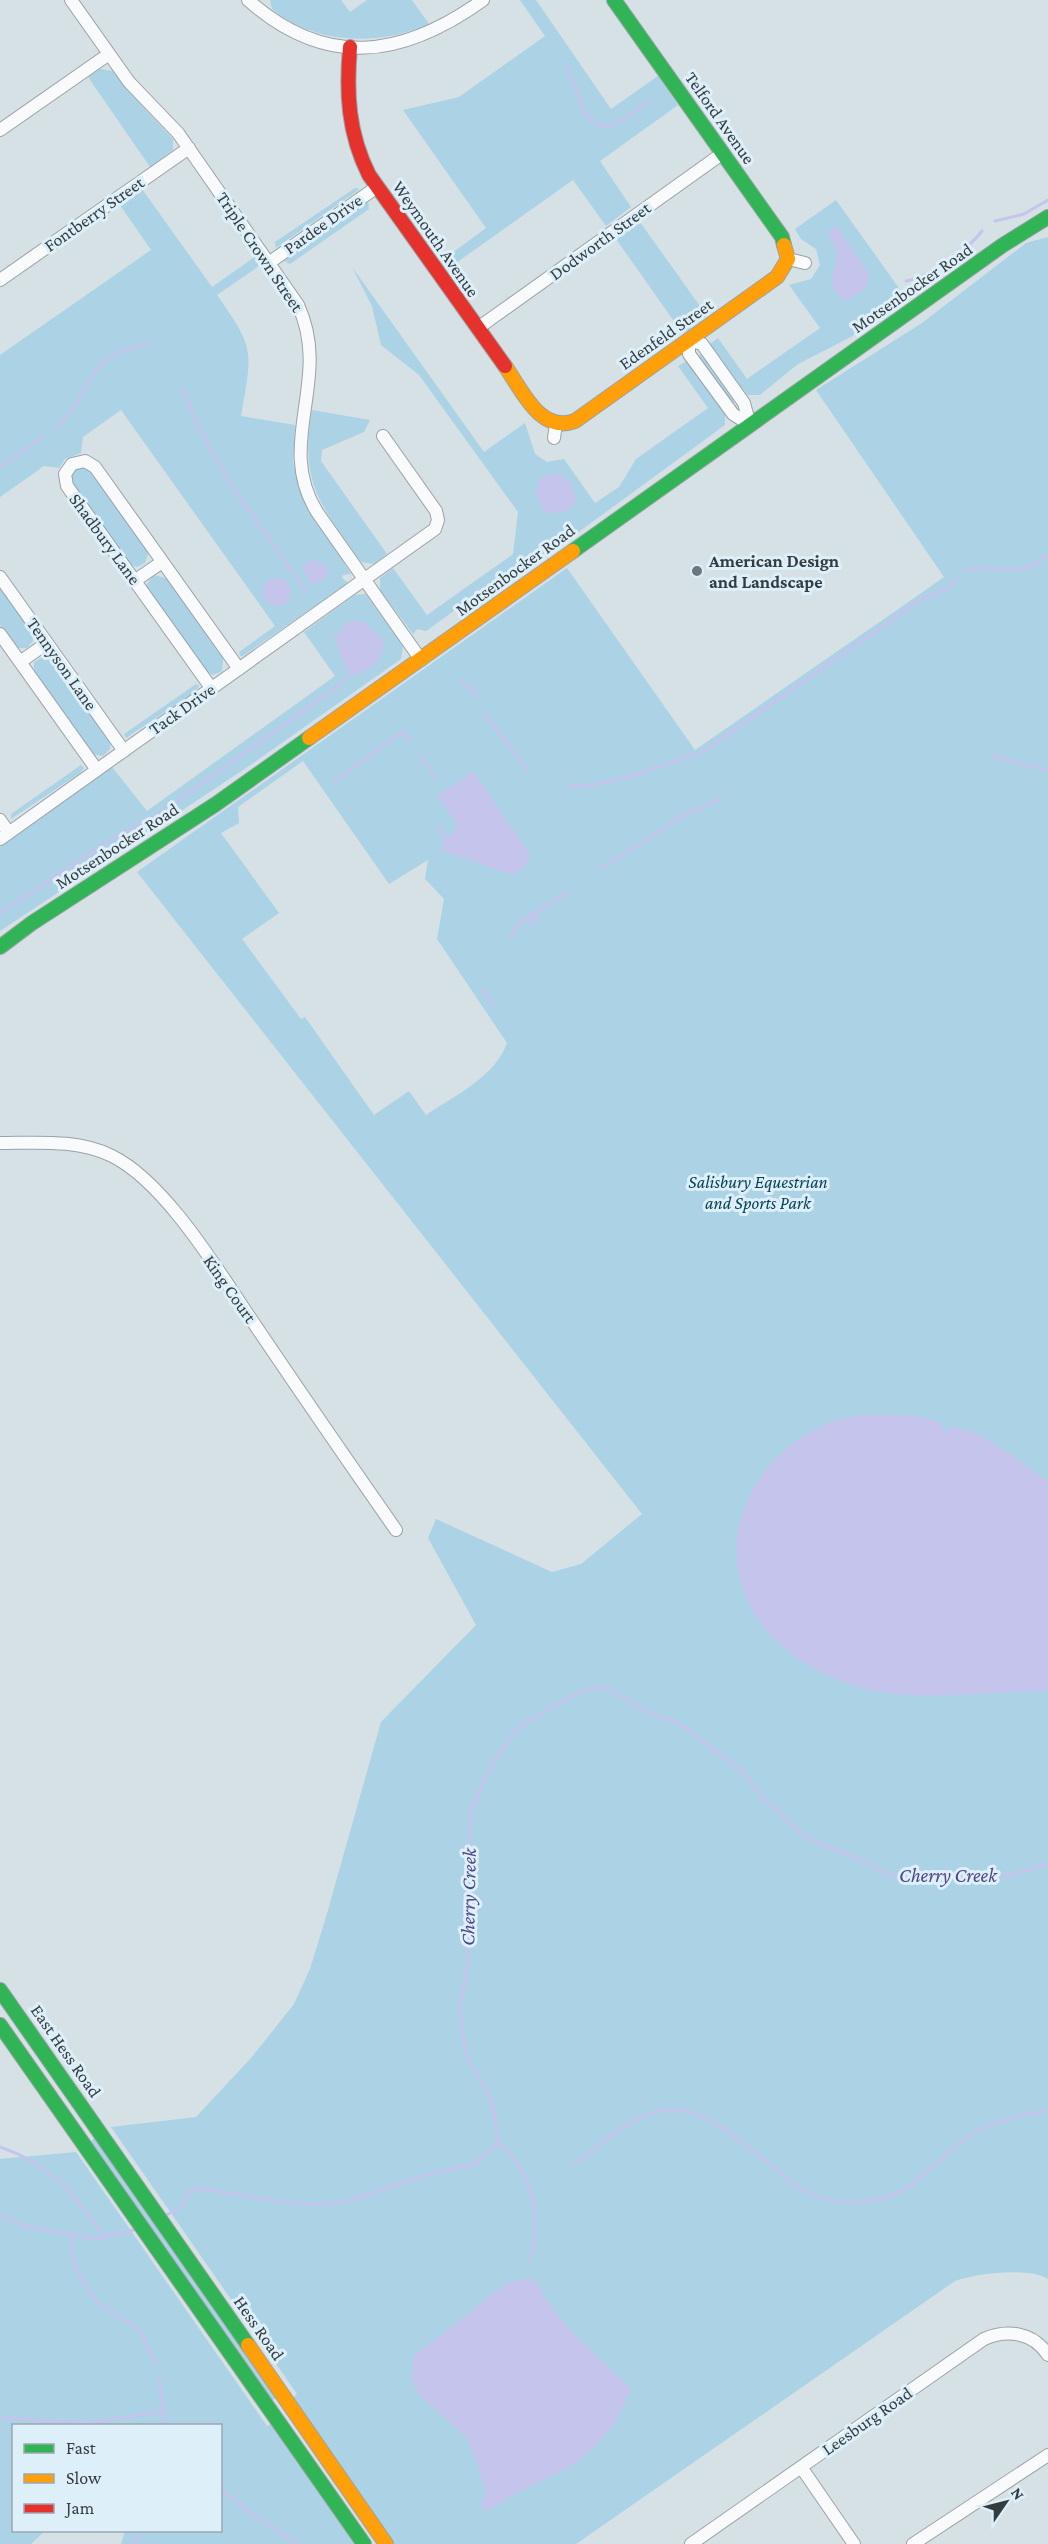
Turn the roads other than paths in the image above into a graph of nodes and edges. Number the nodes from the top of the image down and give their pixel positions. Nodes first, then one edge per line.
1 (71, 0) edge
2 (483, 0) edge
3 (614, 0) edge
4 (251, 1) edge
5 (350, 47) junction
6 (109, 54) junction
7 (0, 130) edge
8 (189, 148) junction
9 (723, 153) junction
10 (376, 187) junction
11 (1048, 217) edge
12 (788, 259) junction
13 (270, 262) junction
14 (805, 262) dead end
15 (0, 280) edge
16 (478, 328) junction
17 (689, 340) junction
18 (750, 425) junction
19 (555, 431) joint
20 (383, 436) dead end
21 (162, 562) junction
22 (0, 577) edge
23 (365, 579) junction
24 (136, 580) junction
25 (0, 634) edge
26 (47, 643) junction
27 (421, 660) junction
28 (20, 662) junction
29 (239, 669) junction
30 (212, 688) junction
31 (124, 751) junction
32 (97, 770) junction
33 (0, 820) edge
34 (5, 836) edge
35 (0, 946) edge
36 (0, 1143) edge
37 (396, 1530) dead end
38 (0, 1990) edge
39 (0, 2025) edge
40 (102, 2134) joint
41 (86, 2145) joint
42 (1048, 2355) edge
43 (1048, 2455) edge
44 (801, 2467) junction
45 (704, 2540) edge
46 (364, 2544) edge
47 (386, 2544) edge
48 (691, 2544) edge
49 (854, 2544) edge
50 (912, 2544) edge

1 - 6 street, Triple Crown Street
2 - 5 street
3 - 9 main road, Telford Avenue
4 - 5 street
5 - 10 main road, Weymouth Avenue
6 - 7 street
6 - 8 street, Triple Crown Street
8 - 13 street, Triple Crown Street
8 - 15 street, Fontberry Street
9 - 12 main road, Telford Avenue
9 - 16 street, Dodworth Street
10 - 13 street, Pardee Drive
10 - 16 main road, Weymouth Avenue
11 - 18 main road, Motsenbocker Road
12 - 14 street
12 - 17 main road, Edenfeld Street
13 - 23 street, Triple Crown Street
16 - 19 main road, Weymouth Avenue
17 - 18 street
17 - 19 main road, Edenfeld Street
18 - 27 main road, Motsenbocker Road
20 - 23 street, Tack Drive
21 - 24 street
21 - 24 street, Shadbury Lane
21 - 29 street, Shadbury Lane
22 - 26 street, Tennyson Lane
23 - 27 street, Triple Crown Street
23 - 29 street, Tack Drive
24 - 30 street, Shadbury Lane
25 - 28 street, Tennyson Lane
26 - 28 street
26 - 31 street, Tennyson Lane
27 - 35 main road, Motsenbocker Road
28 - 32 street, Tennyson Lane
29 - 30 street, Tack Drive
30 - 31 street, Tack Drive
31 - 32 street, Tack Drive
32 - 34 street, Tack Drive
33 - 34 street
36 - 37 street, King Court
38 - 40 main road, East Hess Road
39 - 41 main road, East Hess Road
40 - 47 main road, Hess Road
41 - 46 main road, Hess Road
42 - 44 street, Leesburg Road
43 - 50 street
44 - 45 street, Leesburg Road
44 - 49 street
45 - 48 street, Leesburg Road

